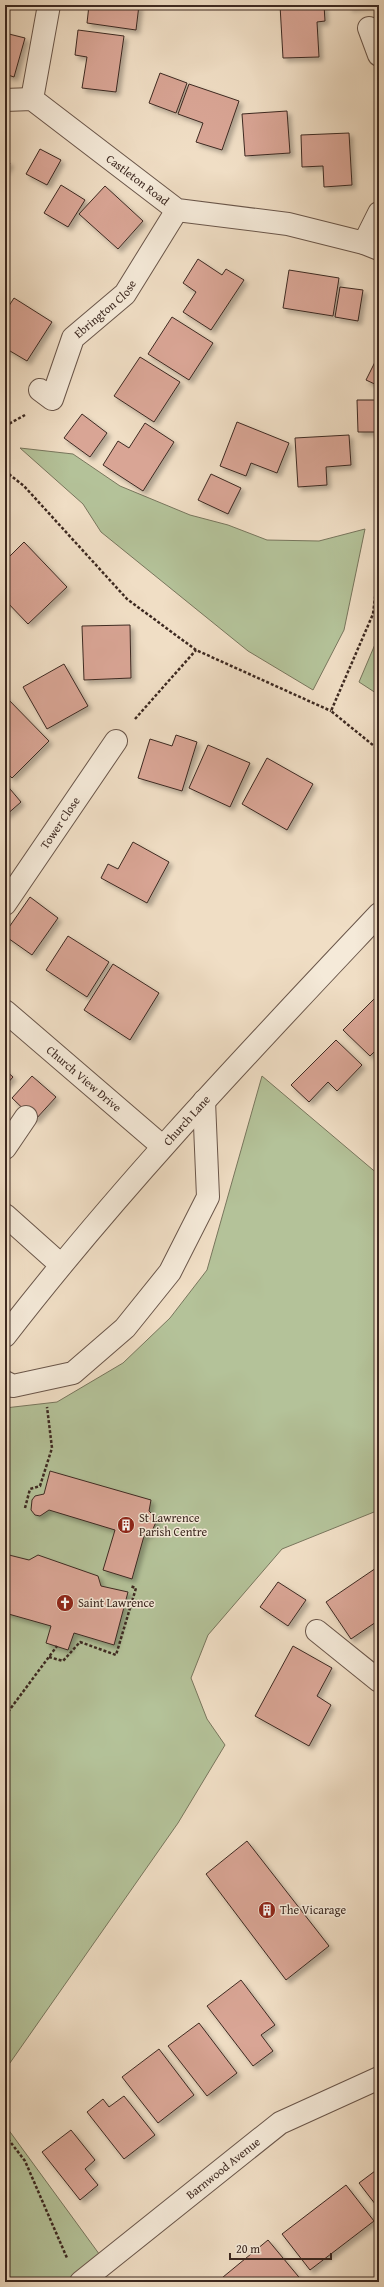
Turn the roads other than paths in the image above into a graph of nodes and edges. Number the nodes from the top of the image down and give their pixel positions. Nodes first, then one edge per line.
1 (49, 5) edge
2 (369, 28) dead end
3 (379, 55) edge
4 (32, 99) junction
5 (5, 100) edge
6 (177, 210) junction
7 (379, 212) edge
8 (372, 246) edge
9 (40, 390) dead end
10 (116, 741) road end
11 (5, 904) edge
12 (379, 914) edge
13 (5, 1011) edge
14 (204, 1101) junction
15 (26, 1117) dead end
16 (162, 1146) junction
17 (5, 1148) edge
18 (5, 1215) edge
19 (61, 1265) junction
20 (5, 1336) edge
21 (5, 1382) edge
22 (317, 1631) dead end
23 (379, 1682) edge
24 (379, 2078) edge
25 (81, 2282) edge

1 - 4 street
2 - 3 street
4 - 5 street
4 - 6 street, Castleton Road
6 - 8 street, Castleton Road
6 - 9 street, Ebrington Close
7 - 8 street
10 - 11 street, Tower Close
12 - 14 street, Church Lane
13 - 16 street, Church View Drive
14 - 16 street, Church Lane
14 - 21 street
15 - 17 street
16 - 19 street, Church Lane
18 - 19 street
19 - 20 street, Church Lane
22 - 23 street
24 - 25 street, Barnwood Avenue

